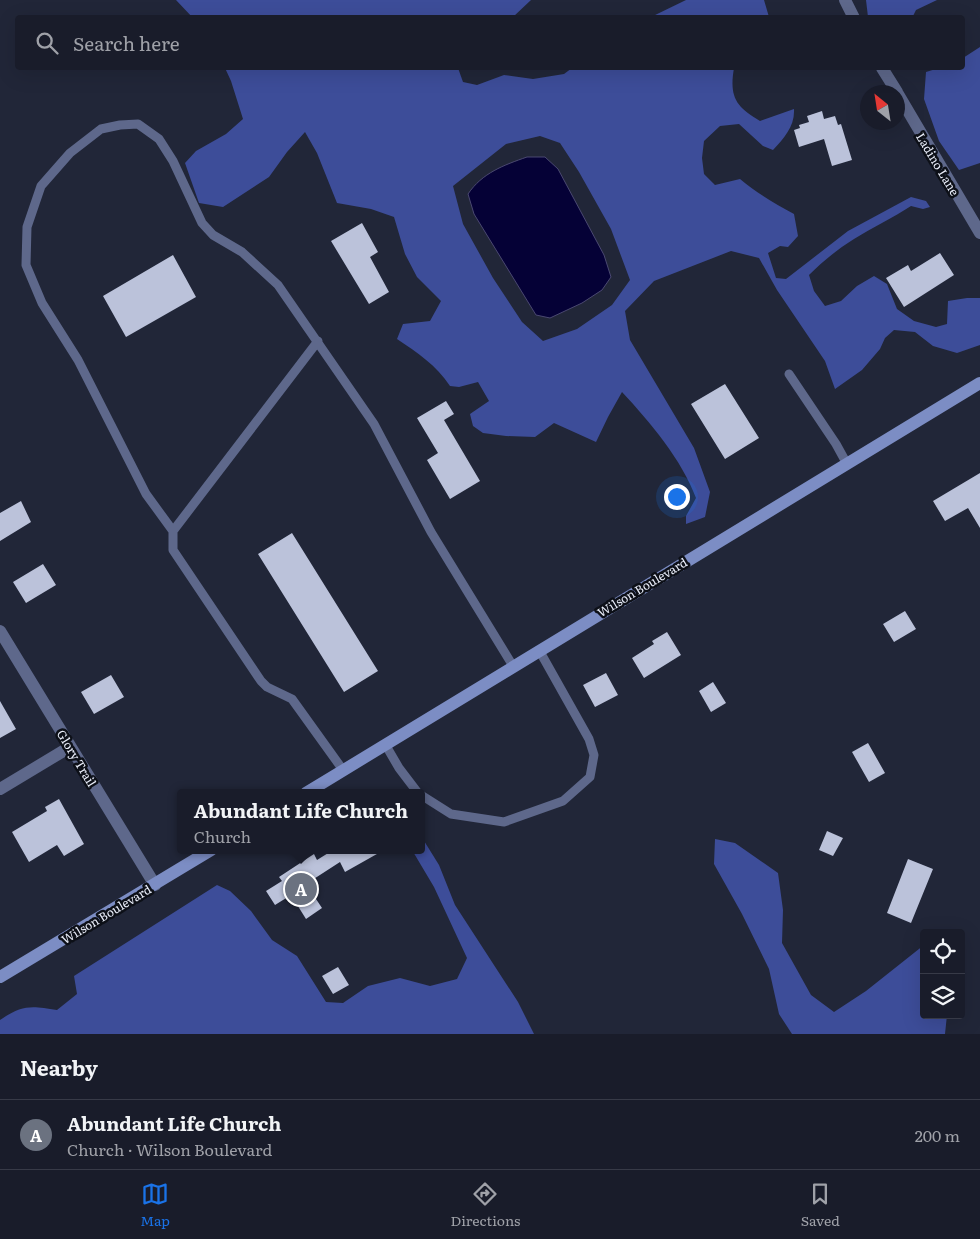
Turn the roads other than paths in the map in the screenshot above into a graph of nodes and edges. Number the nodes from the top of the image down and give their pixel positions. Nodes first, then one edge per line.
1 (845, 0) edge
2 (852, 15) edge
3 (883, 70) edge
4 (892, 85) edge
5 (905, 106) edge
6 (980, 233) edge
7 (318, 341) junction
8 (788, 374) dead end
9 (980, 383) edge
10 (847, 464) junction
11 (173, 531) junction
12 (0, 632) edge
13 (539, 650) junction
14 (513, 666) junction
15 (385, 744) junction
16 (70, 747) junction
17 (342, 770) junction
18 (0, 789) edge
19 (312, 789) edge
20 (416, 789) edge
21 (425, 797) edge
22 (205, 854) edge
23 (154, 885) junction
24 (0, 977) edge

1 - 2 street
3 - 4 street, Ladino Lane
5 - 6 street, Ladino Lane
7 - 11 lane
7 - 11 lane
7 - 14 lane
8 - 10 lane
9 - 10 main road, Wilson Boulevard
10 - 13 main road, Wilson Boulevard
11 - 17 lane
12 - 16 street, Glory Trail
13 - 14 main road, Wilson Boulevard
13 - 21 lane
14 - 15 main road, Wilson Boulevard
15 - 17 main road, Wilson Boulevard
15 - 20 lane
16 - 18 street
16 - 23 street, Glory Trail
17 - 19 main road, Wilson Boulevard
22 - 23 main road, Wilson Boulevard
23 - 24 main road, Wilson Boulevard

